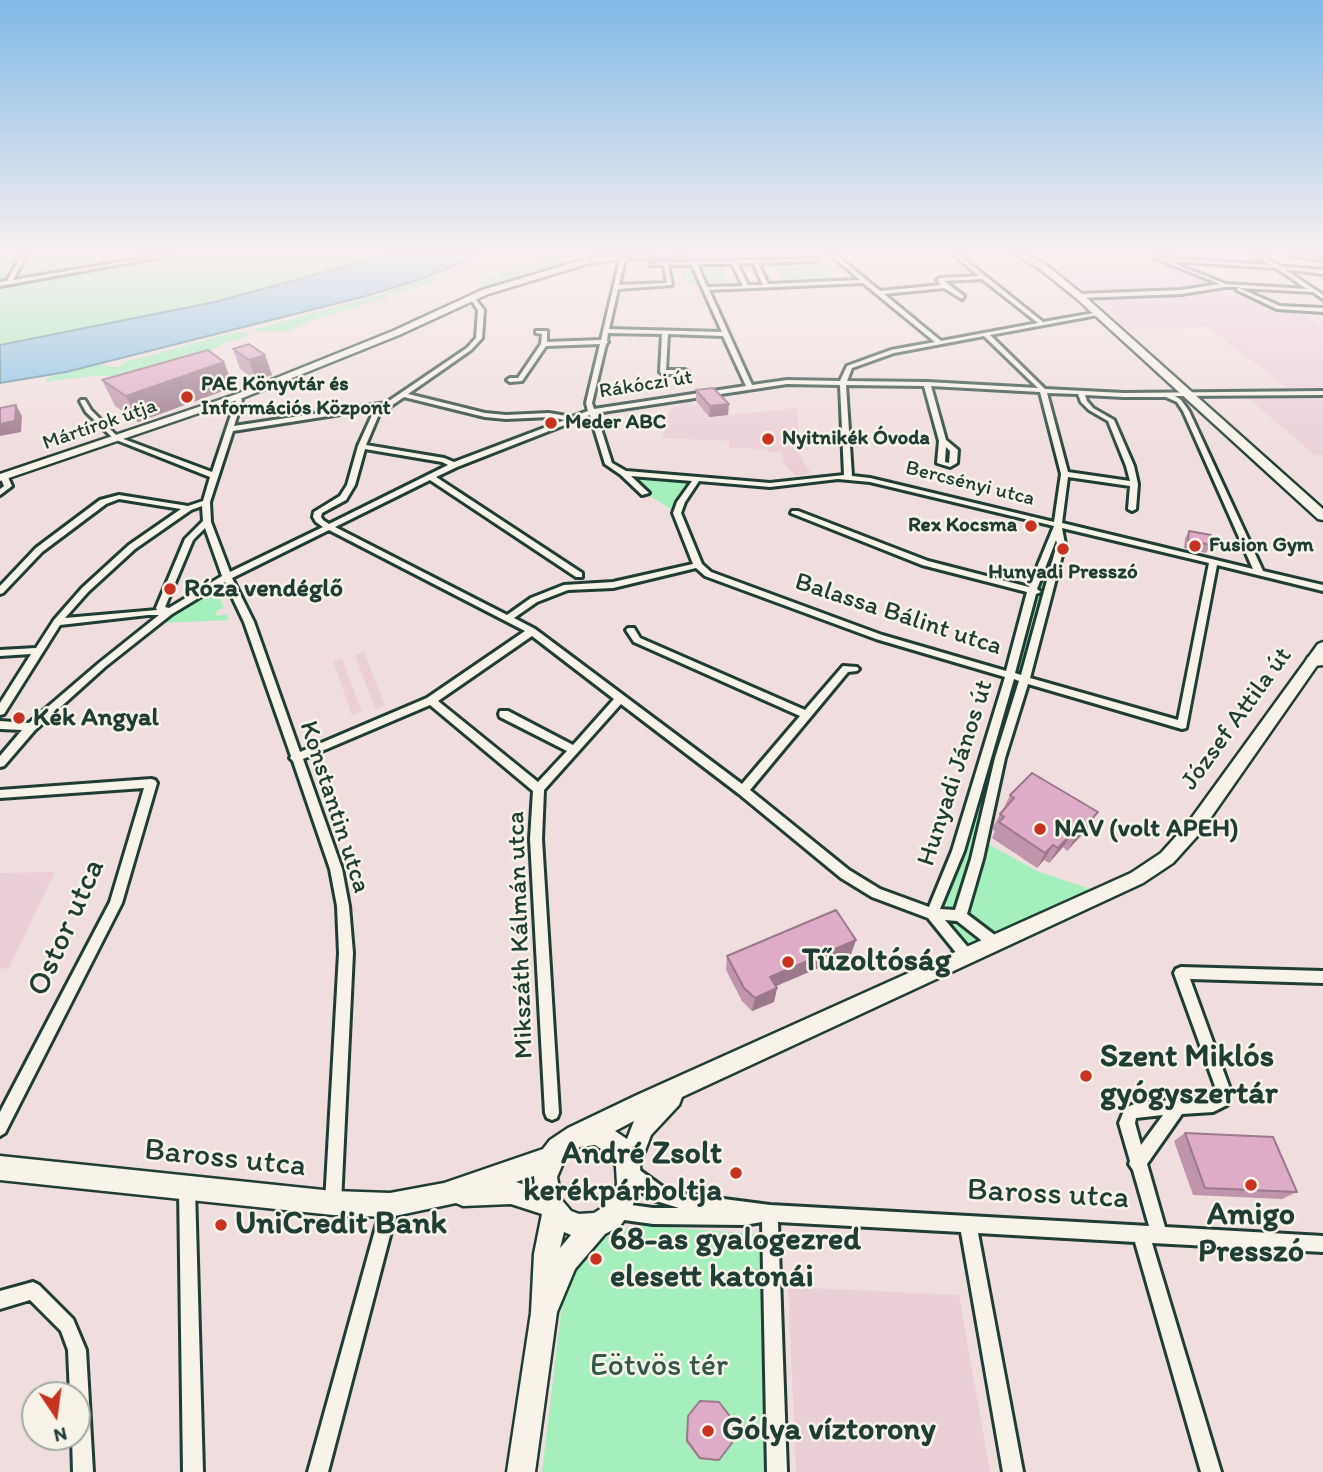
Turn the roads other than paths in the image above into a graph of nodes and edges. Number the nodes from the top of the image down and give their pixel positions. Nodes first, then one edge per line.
1 (416, 324) edge
2 (480, 324) edge
3 (610, 324) edge
4 (721, 324) edge
5 (916, 324) edge
6 (1042, 324) edge
7 (1111, 324) edge
8 (608, 331) junction
9 (538, 332) dead end
10 (665, 332) junction
11 (726, 334) junction
12 (985, 334) junction
13 (605, 342) junction
14 (939, 342) junction
15 (544, 344) junction
16 (685, 372) dead end
17 (510, 380) dead end
18 (842, 382) junction
19 (927, 384) junction
20 (749, 386) junction
21 (1043, 390) junction
22 (1081, 392) junction
23 (1323, 393) edge
24 (402, 394) junction
25 (1189, 394) junction
26 (1168, 395) junction
27 (237, 397) junction
28 (83, 401) dead end
29 (388, 405) junction
30 (591, 412) junction
31 (572, 419) junction
32 (230, 429) junction
33 (116, 438) junction
34 (943, 440) dead end
35 (362, 446) junction
36 (454, 465) junction
37 (624, 473) junction
38 (1065, 474) junction
39 (213, 475) junction
40 (2, 477) edge
41 (430, 477) junction
42 (848, 477) junction
43 (698, 479) junction
44 (1134, 484) junction
45 (0, 493) edge
46 (645, 493) dead end
47 (206, 502) junction
48 (188, 508) junction
49 (1132, 509) dead end
50 (794, 513) dead end
51 (1323, 516) edge
52 (207, 522) junction
53 (1058, 525) junction
54 (327, 527) junction
55 (1213, 563) junction
56 (698, 565) junction
57 (1260, 574) junction
58 (579, 575) dead end
59 (228, 577) junction
60 (1323, 587) edge
61 (0, 591) edge
62 (1032, 591) junction
63 (1047, 595) junction
64 (167, 612) junction
65 (510, 617) junction
66 (57, 622) junction
67 (631, 630) dead end
68 (532, 631) junction
69 (38, 651) junction
70 (0, 653) edge
71 (1320, 656) edge
72 (854, 669) dead end
73 (1010, 675) junction
74 (1025, 680) junction
75 (621, 698) junction
76 (431, 701) junction
77 (0, 710) edge
78 (504, 714) dead end
79 (808, 715) junction
80 (0, 725) edge
81 (31, 727) junction
82 (574, 750) junction
83 (295, 758) junction
84 (0, 763) edge
85 (539, 789) junction
86 (743, 791) junction
87 (0, 794) edge
88 (932, 914) junction
89 (960, 916) junction
90 (995, 943) junction
91 (967, 956) junction
92 (1323, 977) edge
93 (678, 1090) junction
94 (1179, 1105) junction
95 (552, 1113) dead end
96 (0, 1128) edge
97 (585, 1134) junction
98 (551, 1158) junction
99 (1137, 1164) junction
100 (0, 1168) edge
101 (628, 1169) junction
102 (187, 1189) junction
103 (444, 1195) junction
104 (332, 1203) junction
105 (390, 1205) junction
106 (553, 1210) junction
107 (617, 1211) junction
108 (770, 1213) junction
109 (968, 1224) junction
110 (596, 1225) junction
111 (1150, 1234) junction
112 (1323, 1244) edge
113 (0, 1300) edge
114 (544, 1313) junction
115 (83, 1472) edge
116 (193, 1472) edge
117 (318, 1472) edge
118 (521, 1472) edge
119 (777, 1472) edge
120 (1013, 1472) edge
121 (1211, 1472) edge

1 - 27 street, Mártírok útja
2 - 24 street
3 - 8 street
4 - 11 street
5 - 14 street
6 - 12 street
7 - 25 main road
8 - 10 street
8 - 13 street
9 - 15 street
10 - 11 street
10 - 16 street
11 - 20 street
12 - 14 street
12 - 21 street
13 - 15 street
13 - 30 street
14 - 18 street
15 - 17 street
18 - 19 street, Rákóczi út
18 - 20 street, Rákóczi út
18 - 42 street
19 - 21 street, Rákóczi út
19 - 34 street
20 - 30 street, Rákóczi út
21 - 22 street, Rákóczi út
21 - 38 street, Hunyadi János út
22 - 26 street, Rákóczi út
22 - 44 street
23 - 25 street, Rákóczi út
24 - 29 street
24 - 31 street
25 - 26 street, Rákóczi út
25 - 51 main road
26 - 57 street
27 - 32 street, Konstantin utca
27 - 33 street, Mártírok útja
28 - 33 street
29 - 32 street
29 - 35 street
30 - 31 street, Rákóczi út
30 - 37 street
31 - 36 street, Rákóczi út
32 - 39 street, Konstantin utca
33 - 39 street
33 - 40 street, Mártírok útja
35 - 36 street
35 - 54 street
36 - 41 street, Rákóczi út
37 - 43 street, Bercsényi utca
37 - 46 street
38 - 44 street
38 - 53 street, Hunyadi János út
39 - 47 street, Konstantin utca
40 - 45 street
41 - 54 street, Rákóczi út
41 - 58 street
42 - 43 street, Bercsényi utca
42 - 53 street, Bercsényi utca
43 - 56 street
44 - 49 street
47 - 48 street
47 - 52 street, Konstantin utca
48 - 61 street
48 - 66 street
50 - 62 street
52 - 59 street, Konstantin utca
52 - 64 street
53 - 55 street, Bercsényi utca
53 - 62 street, Hunyadi János út
53 - 63 street, Hunyadi János út
54 - 59 street, Rákóczi út
54 - 65 street
55 - 57 street, Bercsényi utca
55 - 74 street, Balassa Bálint utca
56 - 65 street
56 - 73 street, Balassa Bálint utca
57 - 60 street, Bercsényi utca
59 - 64 street, Rákóczi út
59 - 83 street, Konstantin utca
62 - 63 street
62 - 73 street, Hunyadi János út
63 - 74 street, Hunyadi János út
64 - 66 street
64 - 81 street, Rákóczi út
65 - 68 street
66 - 69 street
67 - 79 street
68 - 75 street
68 - 76 street
69 - 70 street
69 - 77 street
71 - 90 street, József Attila út
72 - 79 street
73 - 74 street, Balassa Bálint utca
73 - 88 street, Hunyadi János út
74 - 89 street, Hunyadi János út
75 - 82 street
75 - 86 street
76 - 83 street
76 - 85 street, Mikszáth Kálmán utca
78 - 82 street
79 - 86 street
80 - 81 street
81 - 84 street, Rákóczi út
82 - 85 street
83 - 104 street, Konstantin utca
85 - 95 street, Mikszáth Kálmán utca
86 - 88 street
87 - 96 street, Ostor utca
88 - 89 street
88 - 91 street
89 - 90 street
90 - 91 street, József Attila út
91 - 93 street, József Attila út
92 - 94 street
93 - 97 street, József Attila út
93 - 101 street, József Attila út
94 - 99 street
94 - 99 street
97 - 98 street
97 - 101 street
98 - 103 street, Baross utca
98 - 106 street
99 - 111 street
100 - 102 street, Baross utca
101 - 107 street
101 - 108 street, Baross utca
102 - 104 street, Baross utca
102 - 116 street
103 - 105 street, Baross utca
103 - 106 street, Baross utca
104 - 105 street, Baross utca
105 - 117 street
106 - 110 street
106 - 114 street
107 - 108 street, Baross utca
107 - 110 street
108 - 109 street, Baross utca
108 - 119 street
109 - 111 street, Baross utca
109 - 120 street
110 - 114 street
111 - 112 street, Baross utca
111 - 121 street
113 - 115 street
114 - 118 street

